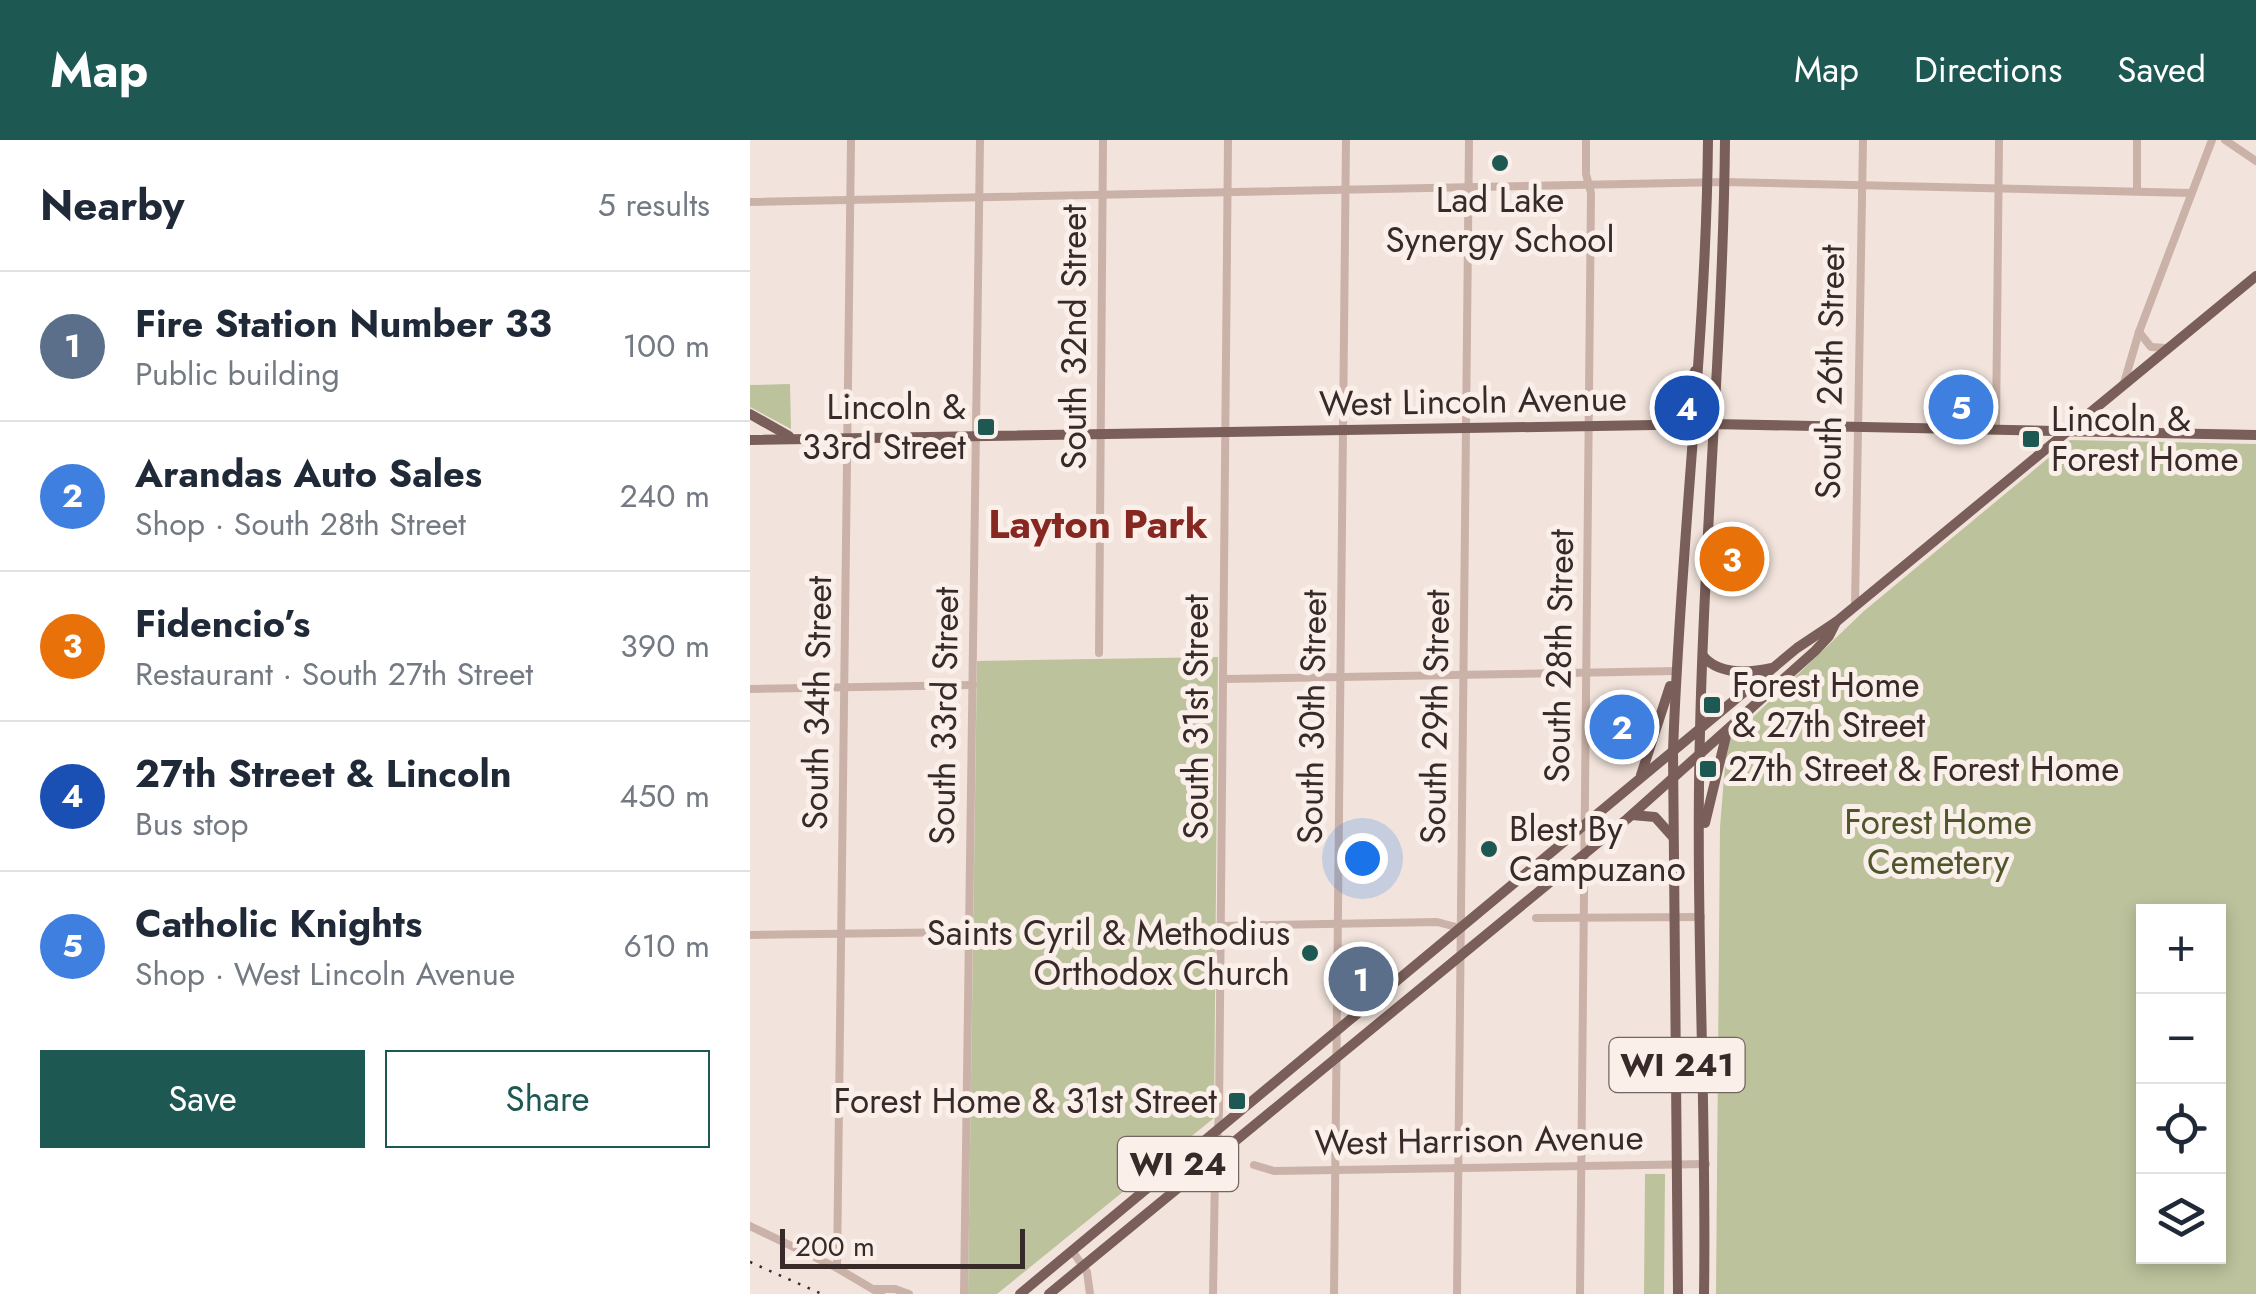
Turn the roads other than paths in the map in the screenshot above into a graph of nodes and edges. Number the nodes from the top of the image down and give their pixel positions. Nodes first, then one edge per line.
1 (851, 140) edge
2 (980, 140) edge
3 (1103, 140) edge
4 (1228, 140) edge
5 (1346, 140) edge
6 (1469, 140) edge
7 (1586, 140) edge
8 (1708, 140) edge
9 (1726, 140) edge
10 (1862, 140) edge
11 (1999, 140) edge
12 (2137, 140) edge
13 (2212, 140) edge
14 (2225, 140) edge
15 (2256, 161) edge
16 (1725, 182) junction
17 (1707, 183) junction
18 (1588, 185) junction
19 (1468, 186) junction
20 (1346, 188) junction
21 (1862, 188) junction
22 (1998, 190) junction
23 (1228, 191) junction
24 (2137, 192) junction
25 (2192, 193) junction
26 (1102, 194) junction
27 (979, 196) junction
28 (850, 199) junction
29 (750, 202) edge
30 (2256, 276) edge
31 (2139, 332) junction
32 (2166, 348) junction
33 (1700, 361) junction
34 (2124, 382) junction
35 (750, 414) edge
36 (1712, 424) junction
37 (1671, 425) junction
38 (1694, 425) junction
39 (1589, 426) junction
40 (1856, 426) junction
41 (1466, 428) junction
42 (1996, 429) junction
43 (1342, 430) junction
44 (2066, 430) junction
45 (1225, 433) junction
46 (2256, 435) edge
47 (1100, 436) junction
48 (800, 439) junction
49 (847, 439) junction
50 (976, 439) junction
51 (750, 440) edge
52 (1856, 606) junction
53 (1836, 622) junction
54 (1099, 654) dead end
55 (1703, 656) junction
56 (1773, 668) junction
57 (1675, 671) junction
58 (1586, 673) junction
59 (1463, 675) junction
60 (1340, 677) junction
61 (1224, 680) junction
62 (973, 684) junction
63 (844, 687) junction
64 (750, 689) edge
65 (1700, 728) junction
66 (1728, 728) junction
67 (1673, 752) junction
68 (1700, 756) junction
69 (1640, 778) junction
70 (1673, 779) junction
71 (1631, 815) junction
72 (1584, 825) junction
73 (1672, 836) junction
74 (1700, 843) junction
75 (1584, 854) junction
76 (1673, 916) junction
77 (1701, 916) junction
78 (1536, 918) dead end
79 (1584, 918) junction
80 (1337, 924) junction
81 (1222, 926) junction
82 (1460, 928) junction
83 (968, 932) junction
84 (842, 934) junction
85 (750, 935) edge
86 (1460, 955) junction
87 (1336, 1032) junction
88 (1336, 1058) junction
89 (1218, 1129) junction
90 (1216, 1156) junction
91 (1679, 1164) junction
92 (1706, 1164) junction
93 (1254, 1165) dead end
94 (1581, 1165) junction
95 (1458, 1167) junction
96 (1336, 1168) junction
97 (750, 1226) edge
98 (1073, 1252) junction
99 (1084, 1265) junction
100 (837, 1268) junction
101 (877, 1292) edge
102 (910, 1294) edge
103 (964, 1294) edge
104 (1020, 1294) edge
105 (1049, 1294) edge
106 (1090, 1294) edge
107 (1214, 1294) edge
108 (1334, 1294) edge
109 (1456, 1294) edge
110 (1580, 1294) edge
111 (1678, 1294) edge
112 (1704, 1294) edge

1 - 28 street, South 34th Street
2 - 27 street, South 33rd Street
3 - 26 street, South 32nd Street
4 - 23 street, South 31st Street
5 - 20 street, South 30th Street
6 - 19 street, South 29th Street
7 - 18 street, South 28th Street
8 - 17 main road
9 - 16 main road
10 - 21 street, South 26th Street
11 - 22 street
12 - 24 street
13 - 25 street
14 - 15 street
16 - 17 street
16 - 21 street
16 - 36 main road
17 - 18 street
17 - 33 main road
18 - 19 street
18 - 39 street, South 28th Street
19 - 20 street
19 - 41 street, South 29th Street
20 - 23 street
20 - 43 street, South 30th Street
21 - 22 street
21 - 40 street, South 26th Street
22 - 24 street
22 - 42 street
23 - 26 street
23 - 45 street, South 31st Street
24 - 25 street
25 - 31 street
26 - 27 street
26 - 47 street, South 32nd Street
27 - 28 street
27 - 50 street, South 33rd Street
28 - 29 street
28 - 49 street, South 34th Street
30 - 32 main road
31 - 32 street
31 - 34 street
32 - 34 main road
33 - 37 main road
33 - 38 main road
34 - 44 main road
35 - 48 main road
36 - 38 main road, West Lincoln Avenue
36 - 40 main road, West Lincoln Avenue
36 - 55 main road
37 - 38 main road, West Lincoln Avenue
37 - 39 main road, West Lincoln Avenue
38 - 57 main road
39 - 41 main road, West Lincoln Avenue
39 - 58 street, South 28th Street
40 - 42 main road, West Lincoln Avenue
40 - 52 street, South 26th Street
41 - 43 main road, West Lincoln Avenue
41 - 59 street, South 29th Street
42 - 44 main road, West Lincoln Avenue
43 - 45 main road, West Lincoln Avenue
43 - 60 street, South 30th Street
44 - 46 main road, West Lincoln Avenue
44 - 52 main road
45 - 47 main road, West Lincoln Avenue
45 - 61 street, South 31st Street
47 - 50 main road, West Lincoln Avenue
47 - 54 street, South 32nd Street
48 - 49 main road, West Lincoln Avenue
48 - 51 main road, West Lincoln Avenue
49 - 50 main road, West Lincoln Avenue
49 - 63 street, South 34th Street
50 - 62 street, South 33rd Street
52 - 53 main road
53 - 56 main road
53 - 66 main road
55 - 56 main road
55 - 65 main road
56 - 65 main road
57 - 58 street
57 - 67 main road
57 - 69 main road
58 - 59 street
58 - 72 street, South 28th Street
59 - 60 street
59 - 82 street, South 29th Street
60 - 61 street
60 - 80 street, South 30th Street
61 - 81 street, South 31st Street
62 - 63 street
62 - 83 street, South 33rd Street
63 - 64 street
63 - 84 street, South 34th Street
65 - 67 main road, WI 24
65 - 68 main road, WI 241
66 - 68 main road
66 - 74 main road
67 - 69 main road, WI 24
67 - 70 main road, WI 241
68 - 70 main road, WI 24
68 - 74 main road, WI 241
69 - 72 main road, WI 24
70 - 71 main road, WI 24
70 - 73 main road, WI 241
71 - 73 main road
71 - 75 main road, WI 24
72 - 75 street, South 28th Street
72 - 82 main road, WI 24
73 - 76 main road, WI 241
74 - 77 main road, WI 241
75 - 79 street, South 28th Street
75 - 86 main road, WI 24
76 - 77 street
76 - 79 street
76 - 91 main road, WI 241
77 - 92 main road, WI 241
78 - 79 street
79 - 94 street, South 28th Street
80 - 81 street
80 - 82 street
80 - 87 street, South 30th Street
81 - 89 street, South 31st Street
82 - 86 street, South 29th Street
82 - 87 main road, WI 24
83 - 84 street
83 - 103 street, South 33rd Street
84 - 85 street
84 - 100 street, South 34th Street
86 - 88 main road, WI 24
86 - 95 street, South 29th Street
87 - 88 street, South 30th Street
87 - 89 main road, WI 24
88 - 90 main road, WI 24
88 - 96 street, South 30th Street
89 - 90 street, South 31st Street
89 - 98 main road, WI 24
90 - 99 main road, WI 24
90 - 107 street, South 31st Street
91 - 92 street, West Harrison Avenue
91 - 94 street, West Harrison Avenue
91 - 111 main road, WI 241
92 - 112 main road, WI 241
93 - 96 street, West Harrison Avenue
94 - 95 street, West Harrison Avenue
94 - 110 street, South 28th Street
95 - 96 street, West Harrison Avenue
95 - 109 street, South 29th Street
96 - 108 street, South 30th Street
97 - 100 street
98 - 99 street
98 - 104 main road, WI 24
99 - 105 main road, WI 24
99 - 106 street
100 - 101 street
101 - 102 street

